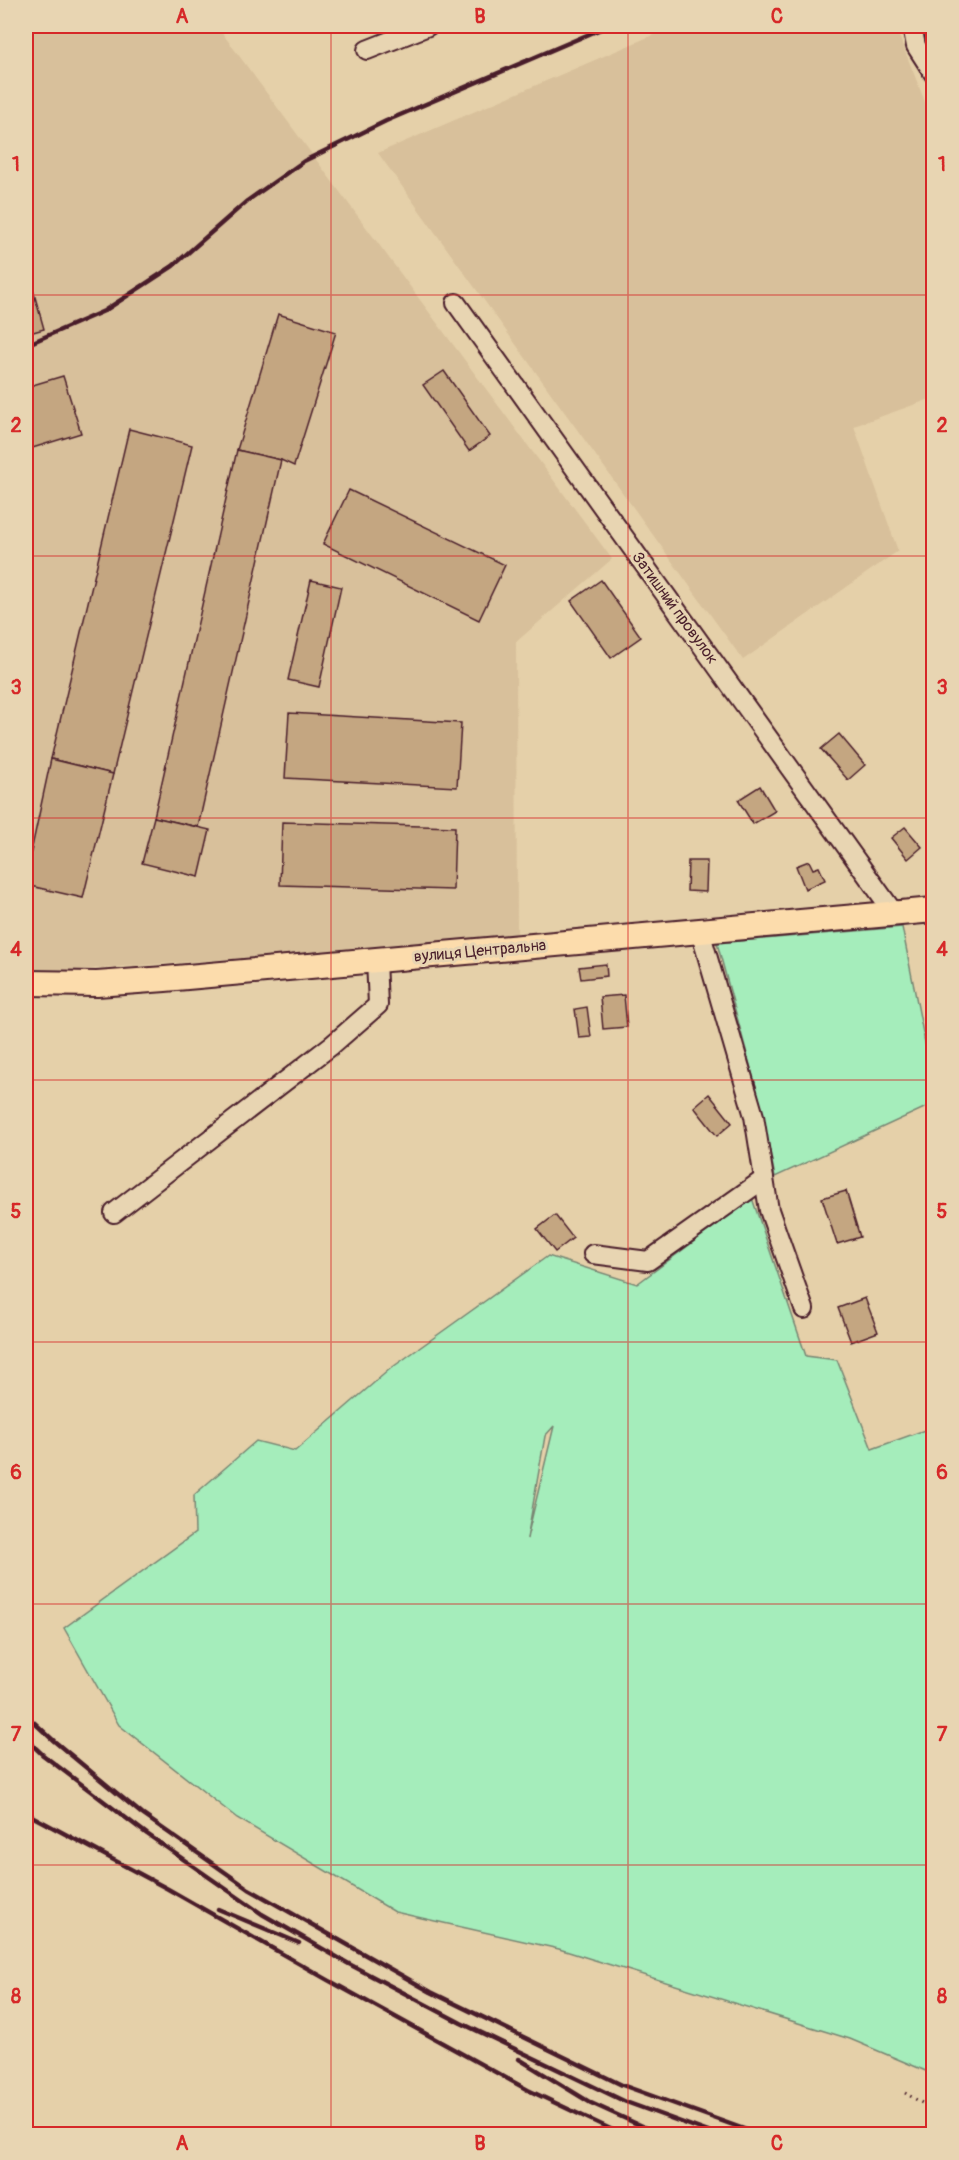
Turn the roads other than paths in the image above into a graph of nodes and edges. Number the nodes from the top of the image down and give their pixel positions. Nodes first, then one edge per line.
1 (428, 26) edge
2 (912, 26) edge
3 (367, 50) dead end
4 (933, 74) edge
5 (456, 303) dead end
6 (933, 910) edge
7 (894, 913) junction
8 (700, 931) junction
9 (376, 960) junction
10 (26, 983) edge
11 (764, 1179) junction
12 (114, 1213) dead end
13 (593, 1254) dead end
14 (804, 1309) dead end

1 - 3 street
2 - 4 street
5 - 7 street, Затишний провулок
6 - 7 main road, вулиця Центральна
7 - 8 main road, вулиця Центральна
8 - 9 main road, вулиця Центральна
8 - 11 street
9 - 10 main road, вулиця Центральна
9 - 12 street
11 - 13 street
11 - 14 street

